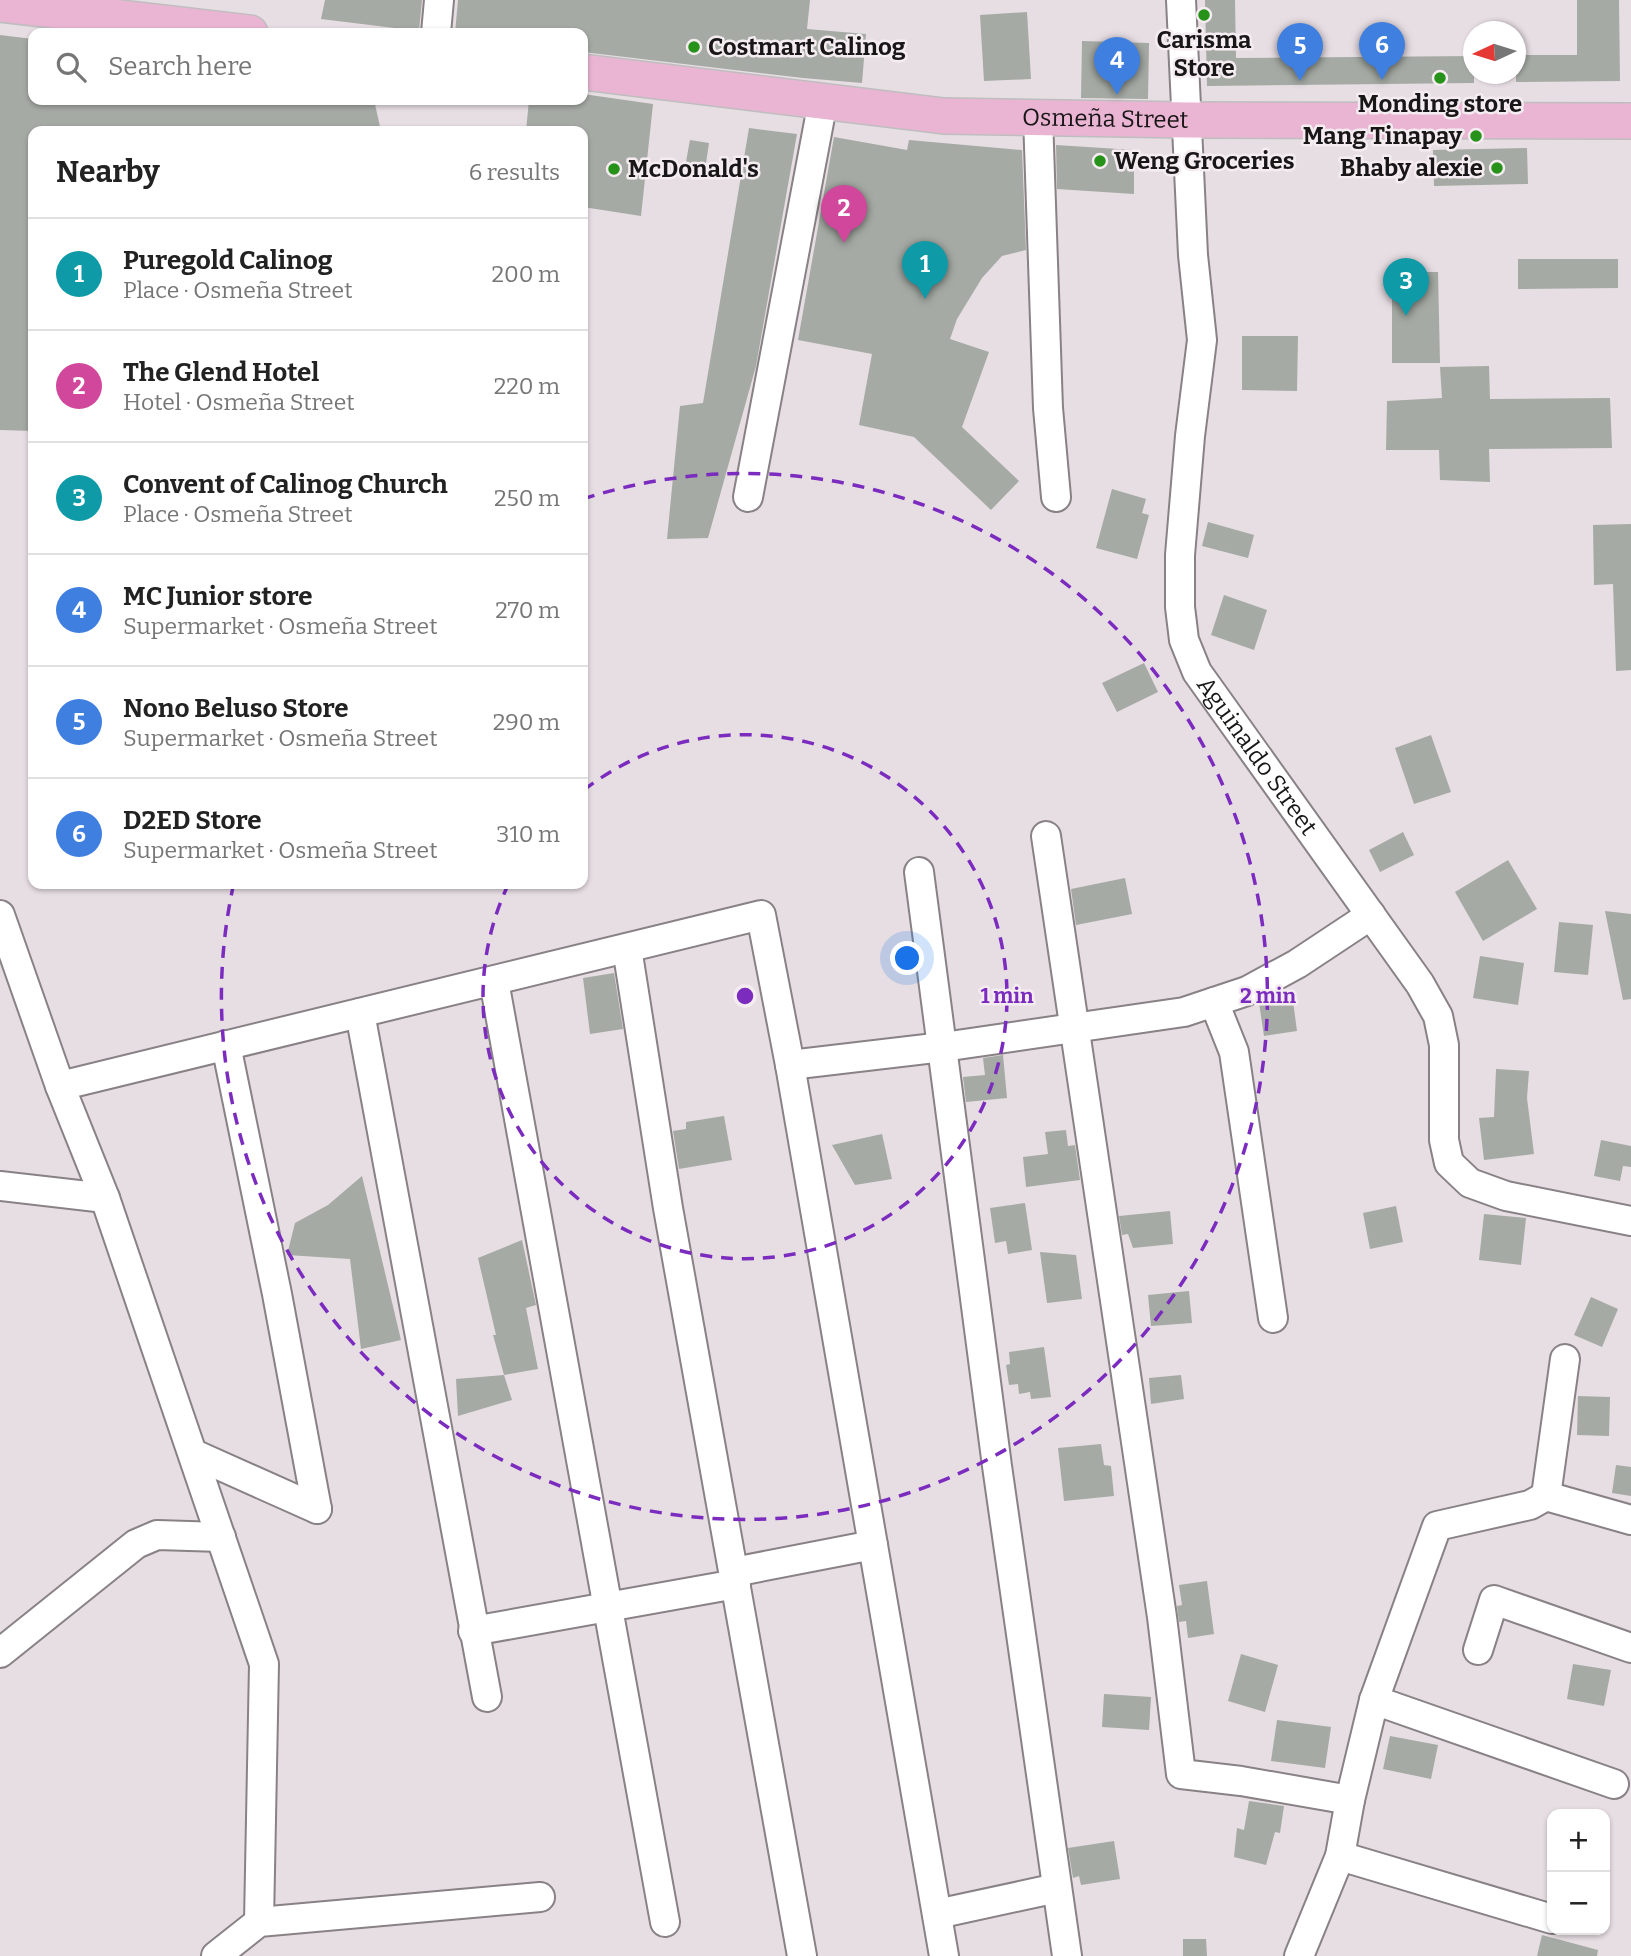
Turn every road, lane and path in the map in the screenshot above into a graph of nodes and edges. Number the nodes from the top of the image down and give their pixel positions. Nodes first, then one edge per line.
1 (439, 0) edge
2 (1181, 0) edge
3 (0, 4) edge
4 (207, 28) edge
5 (436, 28) edge
6 (588, 73) edge
7 (823, 101) junction
8 (1038, 117) junction
9 (1188, 120) junction
10 (1631, 121) edge
11 (748, 497) dead end
12 (1056, 497) dead end
13 (1046, 836) dead end
14 (919, 872) dead end
15 (0, 915) edge
16 (1371, 915) junction
17 (626, 948) junction
18 (494, 981) junction
19 (1214, 1002) junction
20 (360, 1013) junction
21 (1076, 1028) junction
22 (226, 1045) junction
23 (943, 1047) junction
24 (790, 1065) junction
25 (60, 1086) junction
26 (0, 1186) edge
27 (105, 1198) junction
28 (1631, 1221) edge
29 (1273, 1318) dead end
30 (1565, 1359) dead end
31 (194, 1454) junction
32 (1546, 1496) junction
33 (1631, 1520) edge
34 (221, 1537) junction
35 (873, 1545) junction
36 (735, 1578) junction
37 (606, 1608) junction
38 (474, 1631) junction
39 (1631, 1648) edge
40 (1478, 1650) dead end
41 (0, 1653) edge
42 (487, 1697) dead end
43 (1374, 1700) junction
44 (1614, 1784) dead end
45 (1350, 1800) junction
46 (1340, 1856) junction
47 (1057, 1888) junction
48 (540, 1897) dead end
49 (937, 1914) junction
50 (1547, 1918) edge
51 (259, 1922) junction
52 (665, 1922) dead end
53 (216, 1956) edge
54 (802, 1956) edge
55 (944, 1956) edge
56 (1068, 1956) edge
57 (1299, 1956) edge

1 - 5 street
2 - 9 street, Aguinaldo Street
3 - 4 main road
6 - 7 main road, Osmeña Street
7 - 8 main road, Osmeña Street
7 - 11 street
8 - 9 main road, Osmeña Street
8 - 12 street
9 - 10 main road, Osmeña Street
9 - 16 street, Aguinaldo Street
13 - 21 street
14 - 23 street
15 - 25 street
16 - 19 street
16 - 28 street, Aguinaldo Street
17 - 18 street
17 - 24 street
17 - 36 street
18 - 20 street
18 - 37 street
19 - 21 street
19 - 29 street
20 - 22 street
20 - 38 street
21 - 23 street
21 - 45 street
22 - 25 street
22 - 31 street
23 - 24 street
23 - 47 street
24 - 35 street
25 - 27 street
26 - 27 street
27 - 31 street
30 - 32 street
31 - 34 street
32 - 33 street
32 - 43 street
34 - 41 street
34 - 51 street
35 - 36 street
35 - 49 street
36 - 37 street
36 - 54 street
37 - 38 street
37 - 52 street
38 - 42 street
39 - 40 street
43 - 44 street
43 - 45 street
45 - 46 street
46 - 50 street
46 - 57 street
47 - 49 street
47 - 56 street
48 - 51 street
49 - 55 street
51 - 53 street

